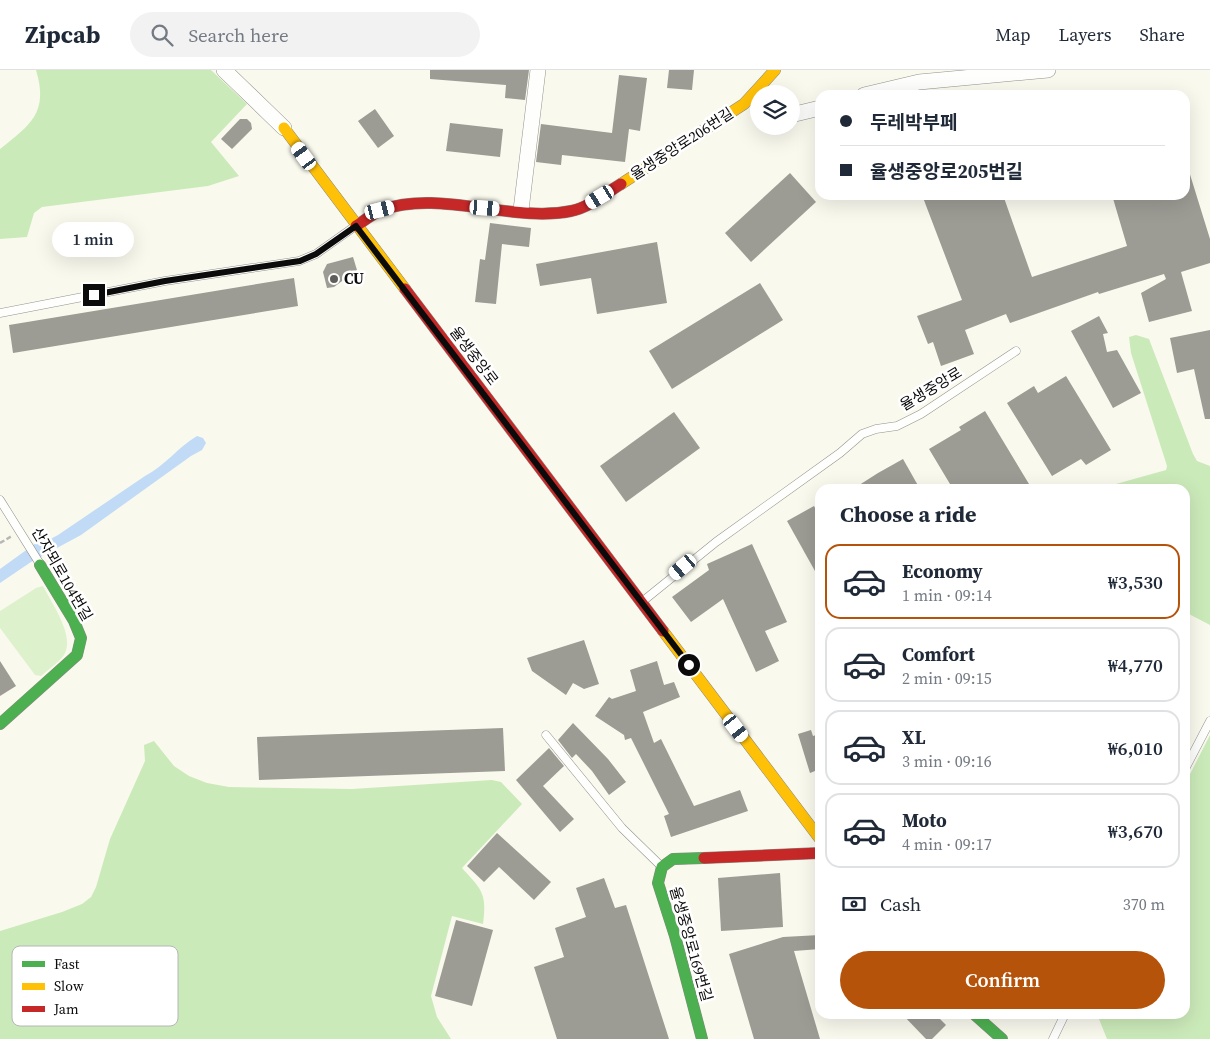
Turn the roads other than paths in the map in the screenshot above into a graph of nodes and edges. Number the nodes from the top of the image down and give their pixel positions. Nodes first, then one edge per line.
1 (224, 70) edge
2 (538, 70) edge
3 (776, 70) edge
4 (1048, 70) edge
5 (1020, 71) edge
6 (885, 90) edge
7 (744, 104) junction
8 (750, 106) edge
9 (815, 109) edge
10 (800, 114) edge
11 (284, 128) joint
12 (521, 210) junction
13 (356, 226) junction
14 (0, 313) edge
15 (1016, 351) dead end
16 (0, 500) edge
17 (40, 565) joint
18 (641, 602) junction
19 (1210, 721) edge
20 (0, 724) edge
21 (546, 735) dead end
22 (1190, 759) edge
23 (815, 832) edge
24 (815, 853) edge
25 (662, 867) junction
26 (980, 1019) edge
27 (1063, 1019) edge
28 (702, 1039) edge
29 (1002, 1039) edge
30 (1053, 1039) edge

1 - 11 street
2 - 12 street
3 - 7 street, 율생중앙로206번길
4 - 5 street
5 - 6 street
7 - 8 street
7 - 12 street, 율생중앙로206번길
9 - 10 street
11 - 13 street, 율생중앙로
12 - 13 street, 율생중앙로206번길
13 - 14 lane
13 - 18 street, 율생중앙로
15 - 18 lane, 율생중앙로
16 - 17 lane, 산자뫼로104번길
17 - 20 street, 산자뫼로104번길
18 - 23 street, 율생중앙로
19 - 22 lane
21 - 25 lane
24 - 25 street
25 - 28 street, 율생중앙로169번길
26 - 29 street
27 - 30 lane

